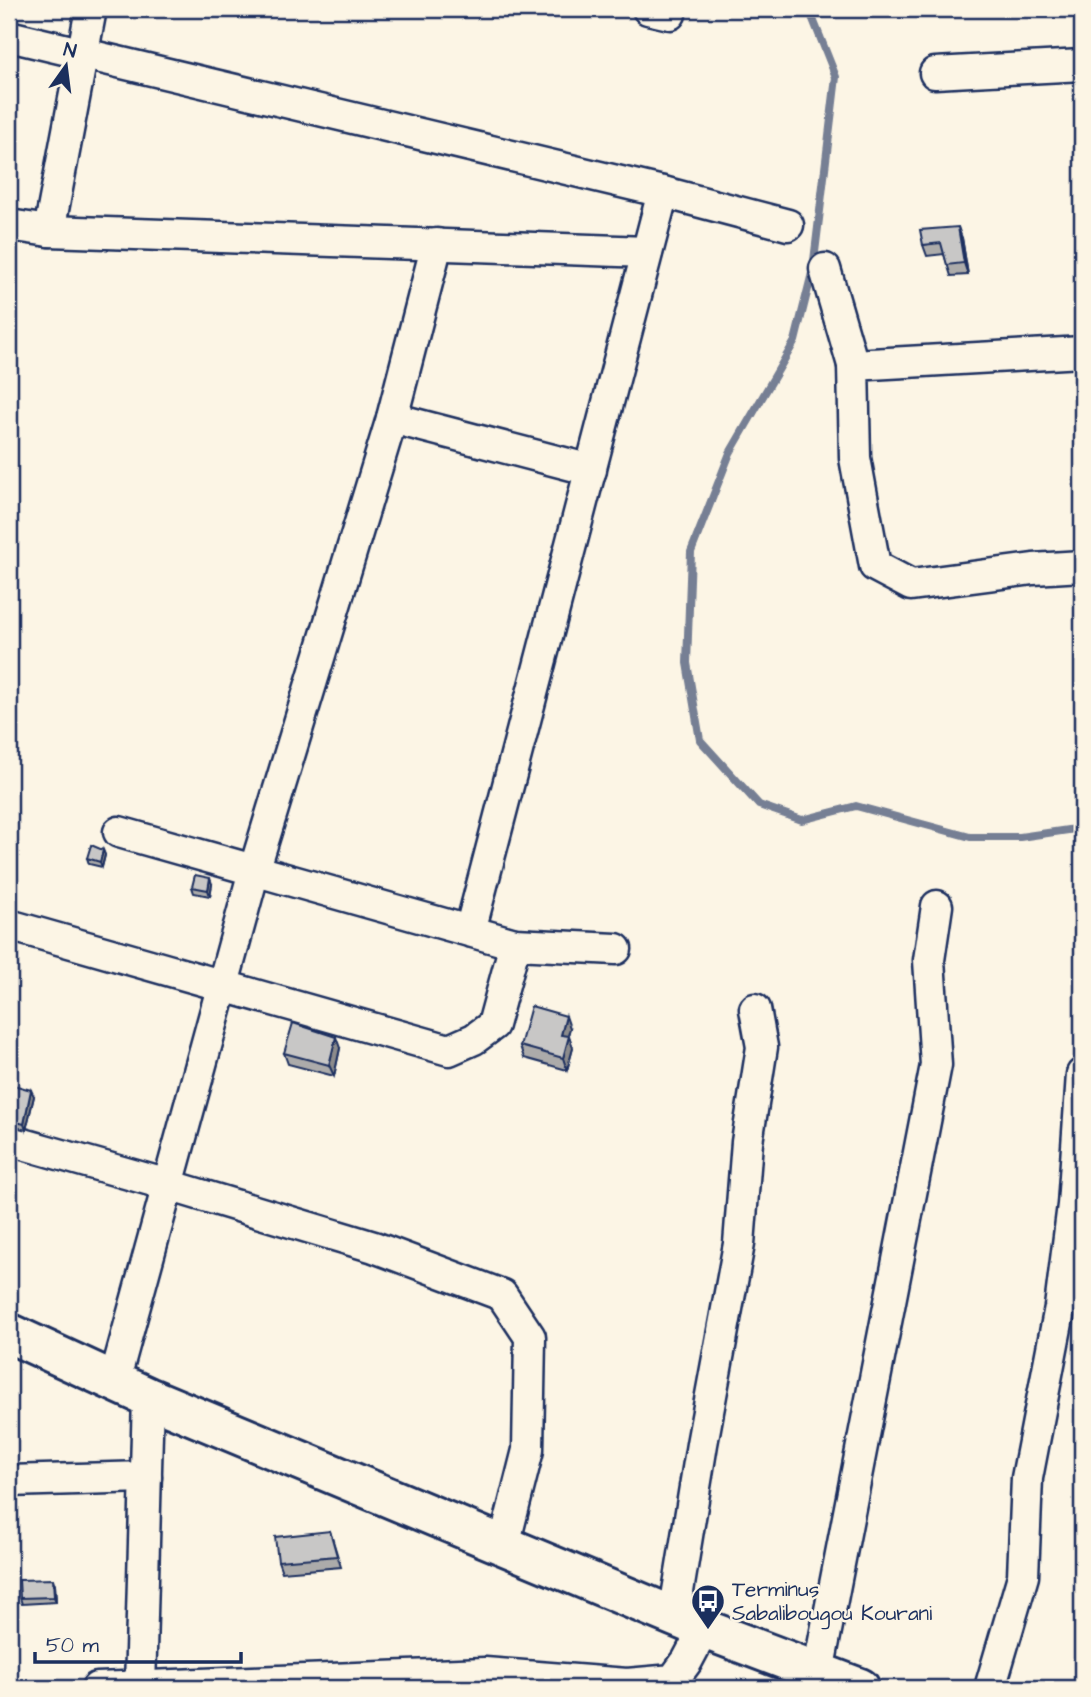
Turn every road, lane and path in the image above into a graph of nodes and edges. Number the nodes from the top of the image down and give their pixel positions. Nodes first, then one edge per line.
1 (91, 9) edge
2 (9, 36) edge
3 (83, 54) junction
4 (1082, 65) edge
5 (935, 73) dead end
6 (663, 192) junction
7 (9, 225) edge
8 (788, 225) dead end
9 (50, 231) junction
10 (437, 244) junction
11 (647, 252) junction
12 (825, 269) dead end
13 (1082, 352) edge
14 (853, 365) junction
15 (393, 418) junction
16 (591, 470) junction
17 (1082, 566) edge
18 (119, 832) dead end
19 (254, 871) junction
20 (937, 906) dead end
21 (9, 925) edge
22 (470, 931) junction
23 (515, 944) junction
24 (616, 949) dead end
25 (223, 986) junction
26 (755, 1009) dead end
27 (1082, 1074) edge
28 (9, 1140) edge
29 (168, 1185) junction
30 (9, 1333) edge
31 (131, 1389) junction
32 (146, 1477) junction
33 (9, 1481) edge
34 (504, 1545) junction
35 (689, 1623) junction
36 (484, 1681) edge
37 (841, 1683) edge
38 (140, 1687) edge
39 (97, 1688) edge
40 (990, 1688) edge

1 - 3 street
2 - 3 street
3 - 6 street
3 - 9 street
4 - 5 street
6 - 8 street
6 - 11 street
7 - 9 street
9 - 10 street
10 - 11 street
10 - 15 street
11 - 16 street
12 - 14 street
13 - 14 street
14 - 17 street
15 - 16 street
15 - 19 street
16 - 22 street
18 - 19 street
19 - 22 street
19 - 25 street
20 - 37 street
21 - 25 street
22 - 23 street
23 - 24 street
23 - 25 street
25 - 29 street
26 - 35 street
27 - 40 street
28 - 29 street
29 - 31 street
29 - 34 street
30 - 31 main road
31 - 32 street
31 - 34 main road
32 - 33 street
32 - 38 street
34 - 35 main road
35 - 36 street
35 - 37 main road
36 - 38 street
38 - 39 street

